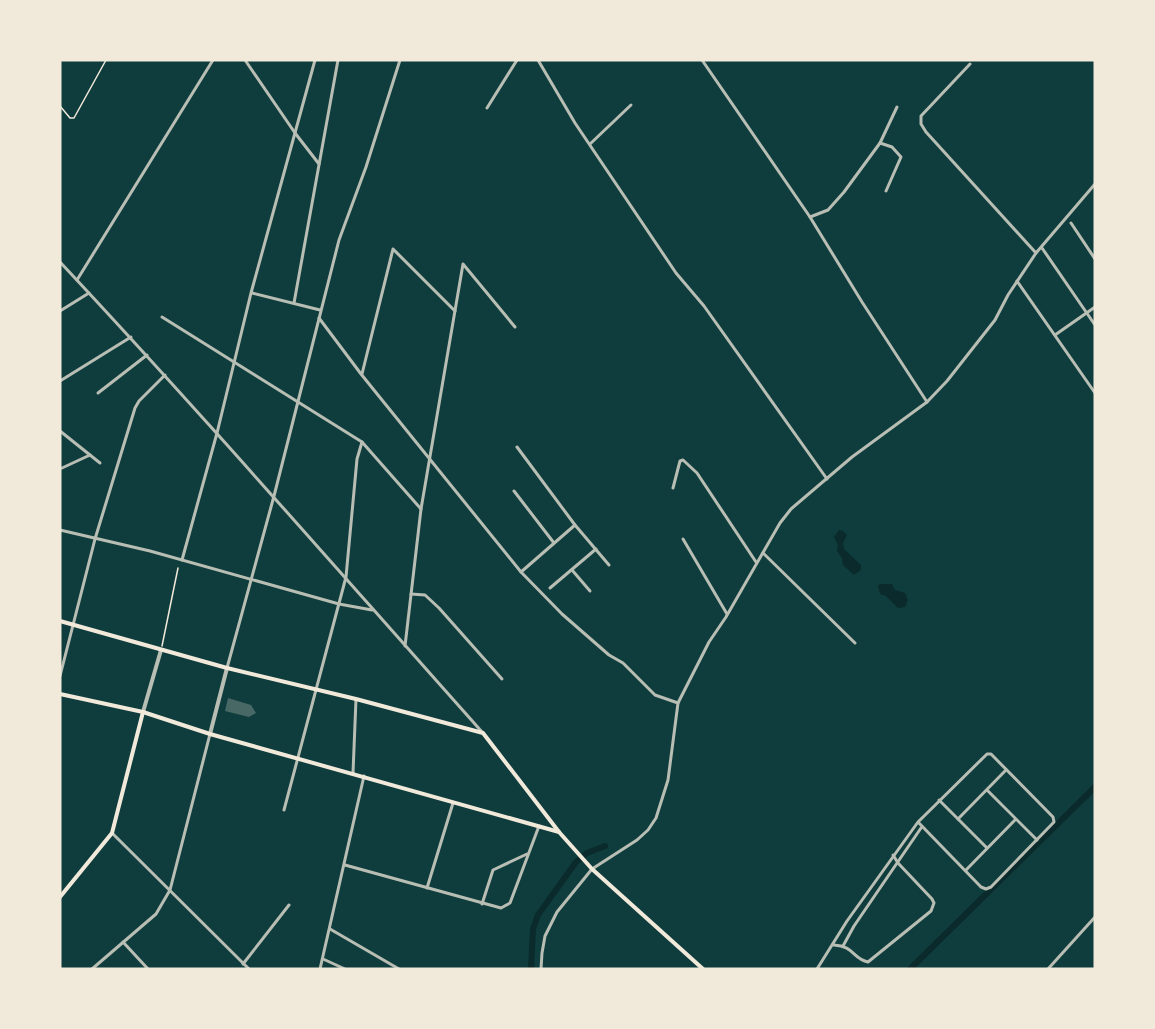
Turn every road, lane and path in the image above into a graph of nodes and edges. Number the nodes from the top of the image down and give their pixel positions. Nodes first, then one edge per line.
1 (106, 60) edge
2 (213, 60) edge
3 (245, 60) edge
4 (315, 60) edge
5 (338, 60) edge
6 (400, 60) edge
7 (517, 60) edge
8 (538, 60) edge
9 (702, 60) edge
10 (970, 64) dead end
11 (631, 105) dead end
12 (60, 106) edge
13 (897, 107) dead end
14 (487, 108) dead end
15 (295, 133) junction
16 (880, 143) junction
17 (590, 144) junction
18 (319, 164) junction
19 (1095, 184) edge
20 (886, 192) dead end
21 (810, 217) junction
22 (1071, 223) dead end
23 (1042, 248) junction
24 (1036, 253) junction
25 (1095, 259) edge
26 (60, 262) edge
27 (77, 280) junction
28 (1017, 281) junction
29 (89, 293) junction
30 (251, 293) junction
31 (294, 303) junction
32 (1095, 307) edge
33 (320, 309) junction
34 (60, 311) edge
35 (455, 311) junction
36 (1087, 312) junction
37 (162, 316) dead end
38 (319, 318) junction
39 (1095, 325) edge
40 (515, 327) dead end
41 (1055, 335) junction
42 (131, 337) junction
43 (147, 356) junction
44 (236, 362) junction
45 (362, 374) junction
46 (165, 375) junction
47 (60, 381) edge
48 (98, 393) dead end
49 (1095, 393) edge
50 (298, 401) junction
51 (927, 402) junction
52 (60, 430) edge
53 (217, 434) junction
54 (362, 442) junction
55 (517, 447) dead end
56 (90, 455) junction
57 (429, 458) junction
58 (100, 463) dead end
59 (62, 468) dead end
60 (827, 479) junction
61 (673, 488) dead end
62 (514, 491) dead end
63 (274, 496) junction
64 (421, 509) junction
65 (575, 525) junction
66 (60, 530) edge
67 (95, 539) junction
68 (683, 539) dead end
69 (554, 543) junction
70 (596, 549) junction
71 (763, 553) junction
72 (182, 560) junction
73 (756, 562) junction
74 (609, 565) dead end
75 (178, 568) dead end
76 (572, 570) junction
77 (521, 572) junction
78 (346, 577) junction
79 (252, 581) junction
80 (550, 588) dead end
81 (590, 591) dead end
82 (411, 594) junction
83 (339, 604) junction
84 (373, 610) junction
85 (728, 614) junction
86 (60, 621) edge
87 (74, 626) junction
88 (855, 643) dead end
89 (405, 646) junction
90 (161, 650) junction
91 (227, 668) junction
92 (60, 676) edge
93 (502, 679) dead end
94 (316, 689) junction
95 (60, 694) edge
96 (356, 699) junction
97 (678, 703) junction
98 (143, 712) junction
99 (483, 733) junction
100 (210, 734) junction
101 (298, 759) junction
102 (1006, 771) junction
103 (353, 772) junction
104 (364, 776) junction
105 (987, 790) junction
106 (939, 800) junction
107 (453, 801) junction
108 (284, 810) dead end
109 (958, 819) junction
110 (1015, 820) junction
111 (918, 822) junction
112 (539, 826) junction
113 (921, 828) junction
114 (559, 832) junction
115 (112, 833) junction
116 (1037, 840) junction
117 (987, 848) junction
118 (529, 853) junction
119 (893, 855) junction
120 (898, 863) junction
121 (345, 865) junction
122 (592, 869) junction
123 (966, 870) junction
124 (426, 889) junction
125 (170, 890) junction
126 (60, 897) edge
127 (482, 904) junction
128 (289, 905) dead end
129 (1095, 917) edge
130 (330, 929) junction
131 (123, 942) junction
132 (833, 945) junction
133 (843, 946) junction
134 (323, 959) junction
135 (243, 964) junction
136 (92, 969) edge
137 (148, 969) edge
138 (249, 969) edge
139 (320, 969) edge
140 (345, 969) edge
141 (399, 969) edge
142 (542, 969) edge
143 (703, 969) edge
144 (817, 969) edge
145 (1048, 969) edge

1 - 12 path
2 - 27 street
3 - 15 street
4 - 15 street
5 - 18 street
6 - 33 street
7 - 14 street
8 - 17 street
9 - 21 street
10 - 24 street
11 - 17 street
13 - 16 street
15 - 18 street
15 - 30 street
16 - 20 street
16 - 21 street
17 - 60 street
18 - 31 street
19 - 23 street
21 - 51 street
22 - 25 street
23 - 24 street
23 - 36 street
24 - 28 street
26 - 27 street
27 - 29 street
28 - 41 street
28 - 51 street
29 - 34 street
29 - 42 street
30 - 31 street
30 - 44 street
31 - 33 street
32 - 36 street
33 - 38 street
35 - 40 street
35 - 45 street
35 - 57 street
36 - 39 street
36 - 41 street
37 - 44 street
38 - 45 street
38 - 50 street
41 - 49 street
42 - 43 street
42 - 47 street
43 - 46 street
43 - 48 street
44 - 50 street
44 - 53 street
45 - 57 street
46 - 53 street
46 - 67 street
50 - 54 street
50 - 63 street
51 - 60 street
52 - 56 street
53 - 63 street
53 - 72 street
54 - 64 street
54 - 78 street
55 - 65 street
56 - 58 street
56 - 59 street
57 - 64 street
57 - 77 street
60 - 71 street
61 - 73 street
62 - 69 street
63 - 78 street
63 - 79 street
64 - 82 street
65 - 69 street
65 - 70 street
66 - 67 street
67 - 72 street
67 - 87 street
68 - 85 street
69 - 77 street
70 - 74 street
70 - 76 street
71 - 73 street
71 - 88 street
72 - 79 street
73 - 85 street
75 - 90 path
76 - 80 street
76 - 81 street
77 - 97 street
78 - 83 street
78 - 84 street
79 - 83 street
79 - 91 street
82 - 89 street
82 - 93 street
83 - 84 street
83 - 94 street
84 - 89 street
85 - 97 street
86 - 87 main road
87 - 90 main road
87 - 92 street
89 - 99 street
90 - 91 main road
90 - 98 street
91 - 94 main road
91 - 100 street
94 - 96 main road
94 - 101 street
95 - 98 main road
96 - 99 main road
96 - 103 street
97 - 122 street
98 - 100 main road
98 - 115 main road
99 - 114 main road
100 - 101 main road
100 - 125 street
101 - 103 main road
101 - 108 street
102 - 105 street
102 - 106 street
102 - 116 street
103 - 104 main road
104 - 107 main road
104 - 121 street
105 - 109 street
105 - 110 street
106 - 109 street
106 - 111 street
107 - 112 main road
107 - 124 street
109 - 117 street
110 - 116 street
110 - 117 street
111 - 113 street
111 - 119 street
112 - 114 main road
112 - 118 street
113 - 120 street
113 - 123 street
114 - 122 main road
115 - 125 street
115 - 126 main road
116 - 123 street
117 - 123 street
118 - 127 street
118 - 127 street
119 - 120 street
119 - 132 street
120 - 133 street
120 - 133 street
121 - 124 street
121 - 130 street
122 - 142 street
122 - 143 main road
124 - 127 street
125 - 131 street
125 - 135 street
128 - 135 street
129 - 145 street
130 - 134 street
130 - 141 street
131 - 136 street
131 - 137 street
132 - 133 street
132 - 144 street
134 - 139 street
134 - 140 street
135 - 138 street

